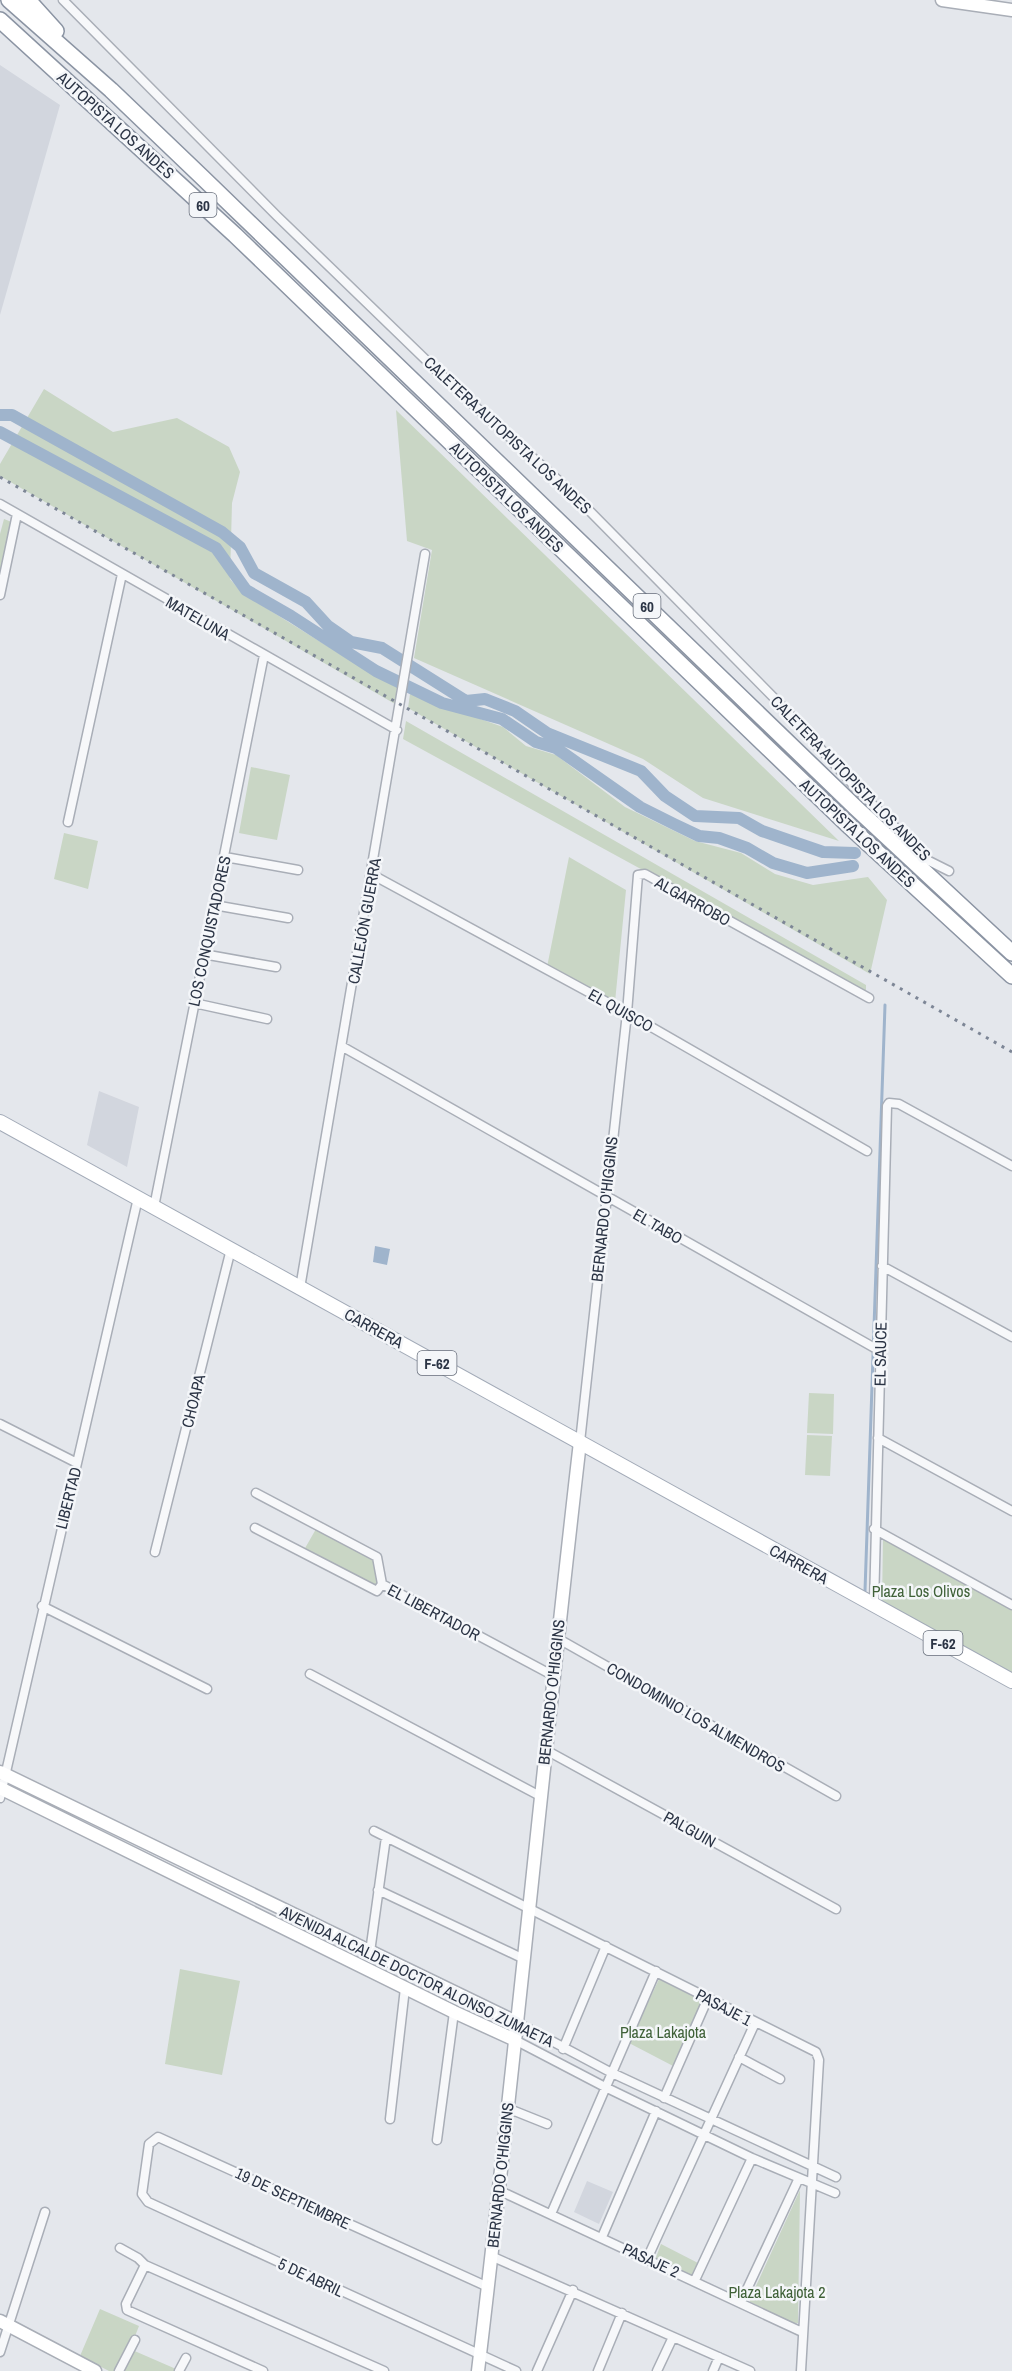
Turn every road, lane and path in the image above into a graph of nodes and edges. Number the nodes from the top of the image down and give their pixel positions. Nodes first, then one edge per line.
1 (9, 0) edge
2 (28, 0) edge
3 (63, 0) edge
4 (942, 0) edge
5 (1012, 10) edge
6 (0, 20) edge
7 (0, 33) edge
8 (43, 59) junction
9 (111, 90) junction
10 (0, 504) edge
11 (17, 514) junction
12 (425, 554) dead end
13 (122, 574) junction
14 (1, 584) edge
15 (0, 595) edge
16 (264, 656) junction
17 (397, 730) junction
18 (68, 822) dead end
19 (225, 856) junction
20 (298, 870) dead end
21 (949, 871) dead end
22 (371, 874) junction
23 (214, 904) junction
24 (288, 918) dead end
25 (1012, 953) edge
26 (203, 954) junction
27 (276, 967) dead end
28 (1012, 976) edge
29 (869, 998) dead end
30 (194, 1004) junction
31 (627, 1013) junction
32 (267, 1018) dead end
33 (343, 1047) junction
34 (0, 1122) edge
35 (867, 1151) dead end
36 (1012, 1166) edge
37 (605, 1196) junction
38 (138, 1198) junction
39 (154, 1207) junction
40 (231, 1249) junction
41 (882, 1266) junction
42 (300, 1288) junction
43 (1012, 1337) edge
44 (880, 1351) junction
45 (0, 1424) edge
46 (878, 1438) junction
47 (579, 1442) junction
48 (77, 1463) junction
49 (256, 1493) dead end
50 (1012, 1511) edge
51 (255, 1528) dead end
52 (874, 1528) junction
53 (155, 1552) dead end
54 (382, 1584) junction
55 (874, 1605) junction
56 (1012, 1605) edge
57 (42, 1606) junction
58 (557, 1638) junction
59 (310, 1674) dead end
60 (552, 1675) junction
61 (1012, 1681) edge
62 (207, 1689) dead end
63 (544, 1749) junction
64 (3, 1774) edge
65 (1, 1791) edge
66 (540, 1796) junction
67 (836, 1796) dead end
68 (374, 1831) dead end
69 (386, 1837) junction
70 (378, 1890) junction
71 (529, 1906) junction
72 (836, 1909) dead end
73 (606, 1946) junction
74 (370, 1952) junction
75 (524, 1959) junction
76 (656, 1971) junction
77 (405, 1988) junction
78 (708, 1998) junction
79 (454, 2012) junction
80 (516, 2022) junction
81 (755, 2023) junction
82 (513, 2039) junction
83 (563, 2049) junction
84 (739, 2057) junction
85 (610, 2072) junction
86 (780, 2079) dead end
87 (605, 2087) junction
88 (664, 2098) junction
89 (507, 2108) junction
90 (656, 2111) junction
91 (710, 2118) junction
92 (390, 2119) dead end
93 (547, 2124) dead end
94 (704, 2132) junction
95 (437, 2140) dead end
96 (752, 2158) junction
97 (813, 2168) junction
98 (836, 2177) dead end
99 (799, 2178) junction
100 (810, 2184) junction
101 (498, 2190) junction
102 (835, 2193) dead end
103 (144, 2198) joint
104 (45, 2212) dead end
105 (550, 2214) junction
106 (602, 2237) junction
107 (120, 2248) dead end
108 (491, 2256) junction
109 (647, 2259) junction
110 (145, 2265) junction
111 (695, 2280) junction
112 (488, 2288) junction
113 (573, 2290) junction
114 (741, 2302) junction
115 (622, 2313) junction
116 (5, 2324) edge
117 (802, 2332) junction
118 (673, 2337) junction
119 (135, 2340) dead end
120 (0, 2352) edge
121 (480, 2354) junction
122 (719, 2357) junction
123 (186, 2358) dead end
124 (94, 2371) edge
125 (119, 2371) edge
126 (179, 2371) edge
127 (262, 2371) edge
128 (384, 2371) edge
129 (478, 2371) edge
130 (516, 2371) edge
131 (537, 2371) edge
132 (598, 2371) edge
133 (657, 2371) edge
134 (713, 2371) edge
135 (750, 2371) edge
136 (801, 2371) edge

1 - 9 highway, AUTOPISTA LOS ANDES / 60
2 - 9 highway
3 - 21 street, CALETERA AUTOPISTA LOS ANDES
4 - 5 street
6 - 8 highway, AUTOPISTA LOS ANDES / 60
7 - 8 highway
8 - 28 highway, AUTOPISTA LOS ANDES / 60
9 - 25 highway, AUTOPISTA LOS ANDES / 60
10 - 11 street, MATELUNA
11 - 13 street, MATELUNA
11 - 14 street
12 - 17 street, CALLEJÓN GUERRA
13 - 16 street, MATELUNA
13 - 18 street
14 - 15 street
16 - 17 street, MATELUNA
16 - 19 street, LOS CONQUISTADORES
17 - 22 street, CALLEJÓN GUERRA
19 - 20 street
19 - 23 street, LOS CONQUISTADORES
22 - 31 street, EL QUISCO
22 - 33 street, CALLEJÓN GUERRA
23 - 24 street
23 - 26 street, LOS CONQUISTADORES
26 - 27 street
26 - 30 street, LOS CONQUISTADORES
29 - 31 street, ALGARROBO
30 - 32 street
30 - 39 street, LOS CONQUISTADORES
31 - 35 street, EL QUISCO
31 - 37 street, BERNARDO O'HIGGINS
33 - 37 street, EL TABO
33 - 42 street, CALLEJÓN GUERRA
34 - 38 main road, CARRERA / F-62
36 - 41 street, EL SAUCE
37 - 44 street, EL TABO
37 - 47 street, BERNARDO O'HIGGINS
38 - 39 main road, CARRERA / F-62
38 - 48 street, LIBERTAD
39 - 40 main road, CARRERA / F-62
40 - 42 main road, CARRERA / F-62
40 - 53 street, CHOAPA
41 - 43 street
41 - 44 street, EL SAUCE
42 - 47 main road, CARRERA / F-62
44 - 46 street, EL SAUCE
45 - 48 street
46 - 50 street
46 - 52 street, EL SAUCE
47 - 55 main road, CARRERA / F-62
47 - 58 street, BERNARDO O'HIGGINS
48 - 57 street, LIBERTAD
49 - 54 street
51 - 54 street, EL LIBERTADOR
52 - 55 street, EL SAUCE
52 - 56 street
54 - 60 street, EL LIBERTADOR
55 - 61 main road, F-62
57 - 62 street
57 - 64 street, LIBERTAD
58 - 60 street, BERNARDO O'HIGGINS
58 - 67 street, CONDOMINIO LOS ALMENDROS
59 - 66 street
60 - 63 street, BERNARDO O'HIGGINS
63 - 66 street, BERNARDO O'HIGGINS
63 - 72 street, PALGUIN
64 - 65 street, LIBERTAD
64 - 74 street, AVENIDA ALCALDE DOCTOR ALONSO ZUMAETA
65 - 77 street, AVENIDA ALCALDE DOCTOR ALONSO ZUMAETA
66 - 71 street, BERNARDO O'HIGGINS
68 - 69 street, PASAJE 1
69 - 70 street
69 - 71 street, PASAJE 1
70 - 74 street
70 - 75 street
71 - 73 street, PASAJE 1
71 - 75 street, BERNARDO O'HIGGINS
73 - 76 street, PASAJE 1
73 - 83 street
74 - 80 street, AVENIDA ALCALDE DOCTOR ALONSO ZUMAETA
75 - 80 street, BERNARDO O'HIGGINS
76 - 78 street, PASAJE 1
76 - 85 street
77 - 79 street, AVENIDA ALCALDE DOCTOR ALONSO ZUMAETA
77 - 92 street
78 - 81 street, PASAJE 1
78 - 88 street
79 - 82 street, AVENIDA ALCALDE DOCTOR ALONSO ZUMAETA
79 - 95 street
80 - 82 street, BERNARDO O'HIGGINS
80 - 83 street, AVENIDA ALCALDE DOCTOR ALONSO ZUMAETA
81 - 84 street
81 - 97 street, PASAJE 1
82 - 87 street, AVENIDA ALCALDE DOCTOR ALONSO ZUMAETA
82 - 89 street, BERNARDO O'HIGGINS
83 - 85 street, AVENIDA ALCALDE DOCTOR ALONSO ZUMAETA
84 - 86 street
84 - 91 street
85 - 87 street
85 - 88 street, AVENIDA ALCALDE DOCTOR ALONSO ZUMAETA
87 - 90 street, AVENIDA ALCALDE DOCTOR ALONSO ZUMAETA
87 - 105 street
88 - 91 street, AVENIDA ALCALDE DOCTOR ALONSO ZUMAETA
89 - 93 street
89 - 101 street, BERNARDO O'HIGGINS
90 - 94 street, AVENIDA ALCALDE DOCTOR ALONSO ZUMAETA
90 - 106 street
91 - 94 street
91 - 97 street, AVENIDA ALCALDE DOCTOR ALONSO ZUMAETA
94 - 96 street, AVENIDA ALCALDE DOCTOR ALONSO ZUMAETA
94 - 109 street
96 - 99 street, AVENIDA ALCALDE DOCTOR ALONSO ZUMAETA
96 - 111 street
97 - 98 street, AVENIDA ALCALDE DOCTOR ALONSO ZUMAETA
97 - 100 street
99 - 100 street, AVENIDA ALCALDE DOCTOR ALONSO ZUMAETA
99 - 114 street
100 - 102 street, AVENIDA ALCALDE DOCTOR ALONSO ZUMAETA
100 - 117 street
101 - 105 street, PASAJE 2
101 - 108 street, BERNARDO O'HIGGINS
103 - 112 street, 19 DE SEPTIEMBRE
103 - 121 street, 5 DE ABRIL
104 - 116 street
105 - 106 street, PASAJE 2
106 - 109 street, PASAJE 2
107 - 110 street
108 - 112 street, BERNARDO O'HIGGINS
108 - 113 street
109 - 111 street, PASAJE 2
110 - 127 street
110 - 128 street
111 - 114 street, PASAJE 2
112 - 121 street, BERNARDO O'HIGGINS
113 - 115 street
113 - 131 street
114 - 117 street, PASAJE 2
115 - 118 street
115 - 132 street
116 - 120 street
116 - 124 street
117 - 136 street
118 - 122 street
118 - 133 street
119 - 125 street
121 - 129 street, BERNARDO O'HIGGINS
121 - 130 street, 5 DE ABRIL
122 - 134 street
122 - 135 street
123 - 126 street

